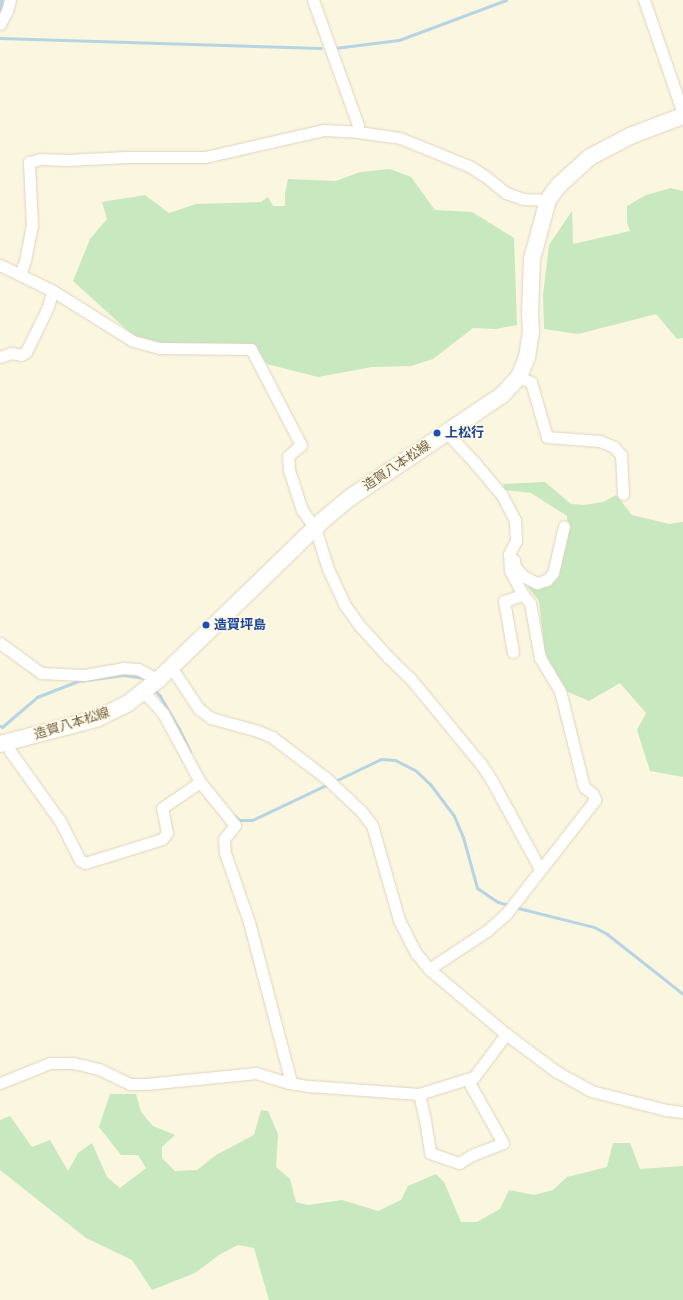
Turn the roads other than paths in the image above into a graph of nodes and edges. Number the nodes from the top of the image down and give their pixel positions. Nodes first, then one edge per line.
1 (10, 0) edge
2 (313, 0) edge
3 (644, 0) edge
4 (0, 24) edge
5 (683, 113) edge
6 (683, 116) edge
7 (358, 132) junction
8 (548, 200) junction
9 (0, 265) edge
10 (20, 274) junction
11 (53, 291) junction
12 (0, 357) edge
13 (519, 376) junction
14 (447, 433) junction
15 (624, 494) dead end
16 (564, 526) dead end
17 (315, 528) junction
18 (508, 554) junction
19 (523, 594) junction
20 (0, 643) edge
21 (512, 652) dead end
22 (171, 667) junction
23 (151, 686) junction
24 (3, 744) edge
25 (200, 782) junction
26 (540, 869) junction
27 (429, 969) junction
28 (506, 1034) junction
29 (469, 1078) junction
30 (0, 1082) edge
31 (289, 1083) junction
32 (418, 1094) junction
33 (683, 1112) edge

1 - 4 street
2 - 7 street
3 - 5 street
6 - 8 main road, 造賀八本松線
7 - 8 street
7 - 10 street
8 - 13 main road, 造賀八本松線
9 - 10 street
10 - 11 street
11 - 12 street
11 - 17 street
13 - 14 main road, 造賀八本松線
13 - 15 street
14 - 17 main road, 造賀八本松線
14 - 18 street
16 - 18 street
17 - 22 main road, 造賀八本松線
17 - 26 street
18 - 19 street
19 - 21 street
19 - 26 street
20 - 23 street
22 - 23 main road, 造賀八本松線
22 - 27 street
23 - 24 main road, 造賀八本松線
23 - 25 street
24 - 25 street
25 - 31 street
26 - 27 street
27 - 28 street
28 - 29 street
28 - 33 street
29 - 32 street
29 - 32 street
30 - 31 street
31 - 32 street

